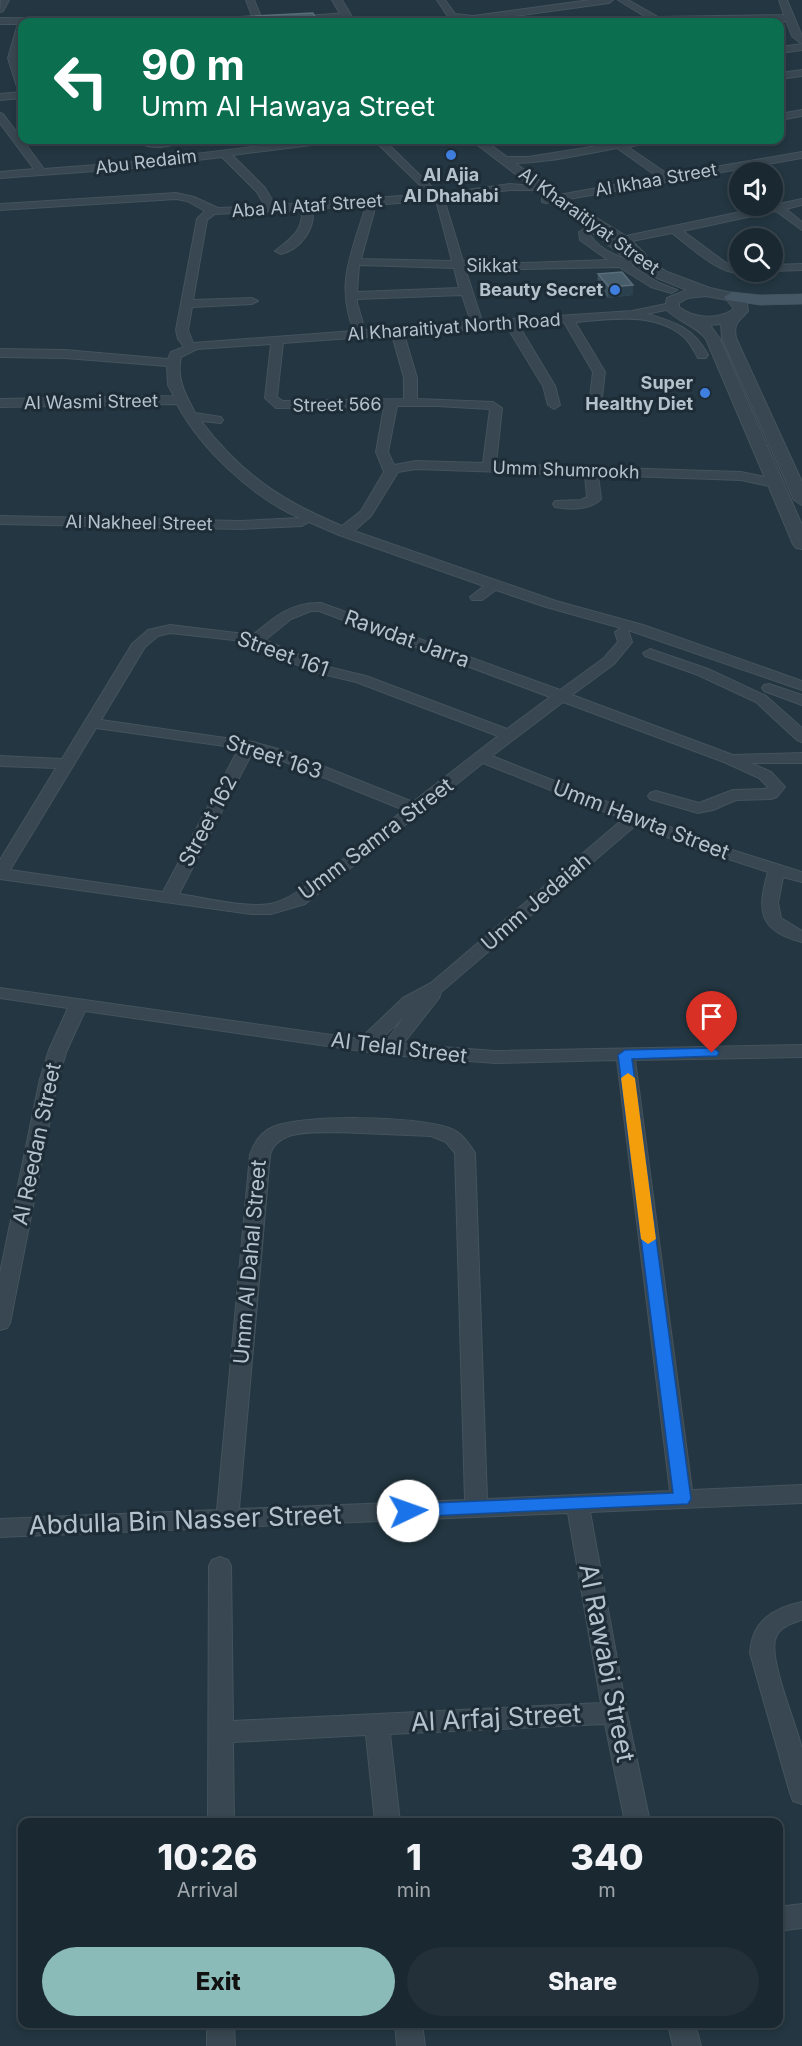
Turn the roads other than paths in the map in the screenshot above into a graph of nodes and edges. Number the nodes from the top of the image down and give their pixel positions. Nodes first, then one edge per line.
1 (5, 0) edge
2 (250, 0) edge
3 (337, 0) edge
4 (441, 0) edge
5 (609, 0) edge
6 (622, 0) edge
7 (783, 0) edge
8 (0, 9) edge
9 (525, 12) junction
10 (265, 18) edge
11 (347, 18) edge
12 (458, 18) edge
13 (484, 18) edge
14 (535, 18) edge
15 (653, 18) edge
16 (686, 18) edge
17 (784, 18) edge
18 (784, 18) edge
19 (789, 18) junction
20 (0, 21) edge
21 (18, 23) edge
22 (802, 41) edge
23 (802, 46) edge
24 (784, 49) edge
25 (18, 54) edge
26 (802, 73) edge
27 (18, 74) edge
28 (784, 75) edge
29 (18, 95) edge
30 (0, 97) edge
31 (802, 113) edge
32 (0, 116) edge
33 (784, 116) edge
34 (5, 131) edge
35 (149, 144) edge
36 (277, 144) edge
37 (383, 144) edge
38 (474, 144) edge
39 (483, 144) edge
40 (584, 144) edge
41 (625, 144) edge
42 (619, 145) junction
43 (592, 149) junction
44 (224, 153) junction
45 (802, 155) edge
46 (163, 161) junction
47 (510, 163) junction
48 (41, 172) junction
49 (0, 175) edge
50 (666, 178) junction
51 (524, 184) junction
52 (437, 197) junction
53 (550, 199) junction
54 (368, 202) junction
55 (802, 202) edge
56 (307, 206) junction
57 (783, 206) edge
58 (0, 207) edge
59 (272, 209) junction
60 (783, 210) edge
61 (212, 211) junction
62 (573, 212) junction
63 (736, 216) edge
64 (802, 227) edge
65 (674, 229) junction
66 (623, 240) junction
67 (281, 251) dead end
68 (355, 262) junction
69 (625, 263) junction
70 (644, 264) junction
71 (460, 266) junction
72 (802, 267) edge
73 (729, 268) edge
74 (783, 268) edge
75 (466, 291) junction
76 (706, 292) junction
77 (349, 296) junction
78 (732, 297) junction
79 (802, 299) edge
80 (252, 301) dead end
81 (186, 304) junction
82 (802, 305) edge
83 (678, 306) junction
84 (632, 314) junction
85 (735, 315) junction
86 (568, 320) junction
87 (511, 323) junction
88 (478, 326) junction
89 (397, 332) junction
90 (361, 334) junction
91 (276, 341) junction
92 (190, 347) junction
93 (706, 350) junction
94 (0, 353) edge
95 (174, 362) junction
96 (187, 369) dead end
97 (193, 386) dead end
98 (753, 391) junction
99 (735, 392) junction
100 (179, 395) junction
101 (0, 403) edge
102 (410, 403) junction
103 (391, 404) junction
104 (554, 405) dead end
105 (595, 406) dead end
106 (742, 408) junction
107 (760, 408) junction
108 (190, 416) junction
109 (217, 420) dead end
110 (200, 429) junction
111 (776, 441) junction
112 (756, 442) junction
113 (251, 462) dead end
114 (489, 467) junction
115 (766, 467) junction
116 (392, 469) junction
117 (591, 471) junction
118 (239, 472) junction
119 (741, 476) junction
120 (774, 483) junction
121 (802, 500) edge
122 (560, 504) dead end
123 (290, 518) junction
124 (0, 520) edge
125 (344, 532) junction
126 (802, 544) edge
127 (431, 559) junction
128 (494, 585) junction
129 (477, 597) dead end
130 (551, 604) junction
131 (622, 632) junction
132 (256, 640) junction
133 (653, 649) junction
134 (609, 661) junction
135 (802, 686) edge
136 (751, 687) junction
137 (563, 697) junction
138 (802, 700) edge
139 (91, 723) junction
140 (509, 735) junction
141 (802, 737) edge
142 (248, 745) junction
143 (483, 758) junction
144 (802, 758) edge
145 (730, 759) junction
146 (0, 761) edge
147 (66, 764) junction
148 (656, 796) dead end
149 (416, 808) junction
150 (634, 818) junction
151 (777, 870) junction
152 (0, 874) edge
153 (802, 877) edge
154 (168, 898) junction
155 (799, 936) edge
156 (437, 987) junction
157 (0, 993) edge
158 (79, 1004) junction
159 (364, 1045) junction
160 (390, 1049) junction
161 (802, 1053) edge
162 (625, 1055) junction
163 (0, 1323) edge
164 (802, 1494) edge
165 (682, 1499) junction
166 (577, 1503) junction
167 (476, 1508) junction
168 (226, 1519) junction
169 (0, 1528) edge
170 (220, 1566) dead end
171 (802, 1611) edge
172 (615, 1713) junction
173 (377, 1724) junction
174 (221, 1732) junction
175 (802, 1793) edge
176 (221, 1818) edge
177 (387, 1818) edge
178 (637, 1818) edge
179 (802, 1916) edge
180 (783, 1918) edge
181 (221, 2028) edge
182 (409, 2028) edge
183 (683, 2028) edge
184 (221, 2046) edge
185 (411, 2046) edge
186 (687, 2046) edge

1 - 8 street
2 - 10 street
3 - 11 street
4 - 12 street
5 - 9 street
6 - 15 street
7 - 19 street
9 - 13 street
9 - 14 street
16 - 17 street
18 - 19 street
19 - 22 street
20 - 21 street
23 - 24 street
25 - 27 street
26 - 28 street
29 - 30 street
31 - 33 street
32 - 34 street
34 - 48 street
35 - 46 street
36 - 44 street, Abu Redaim
37 - 52 street
38 - 51 street, Al Kharaitiyat Street
39 - 47 street, Al Kharaitiyat Street
40 - 43 street
41 - 42 street
42 - 43 street
42 - 50 street
43 - 47 street
44 - 46 street, Abu Redaim
44 - 59 street
45 - 50 street, Al Ikhaa Street
46 - 48 street, Abu Redaim
47 - 51 street, Al Kharaitiyat Street
48 - 49 street, Abu Redaim
50 - 53 street, Al Ikhaa Street
51 - 52 street, Aba Al Ataf Street
51 - 53 street, Al Kharaitiyat Street
52 - 54 street, Aba Al Ataf Street
52 - 71 street
53 - 62 street, Al Kharaitiyat Street
53 - 69 street, Al Kharaitiyat Street
54 - 56 street, Aba Al Ataf Street
54 - 68 street
55 - 57 street
56 - 59 street, Aba Al Ataf Street
56 - 67 street
58 - 61 street, Aba Al Ataf Street
59 - 61 street, Aba Al Ataf Street
60 - 64 street
61 - 81 street
62 - 66 street
62 - 70 street, Al Kharaitiyat Street
63 - 65 street
65 - 66 street
65 - 73 street
66 - 70 street
68 - 71 street, Sikkat
68 - 77 street
69 - 71 street, Sikkat
69 - 83 street, Al Kharaitiyat Street
70 - 76 street, Al Kharaitiyat Street
71 - 75 street
72 - 74 street
75 - 77 street
75 - 88 street
76 - 78 street
76 - 83 street
77 - 90 street
78 - 79 main road
78 - 85 street
80 - 81 street
81 - 92 street
82 - 85 main road
83 - 84 street, Al Kharaitiyat North Road
83 - 85 street
83 - 93 street, Al Kharaitiyat Street
84 - 86 street, Al Kharaitiyat North Road
84 - 93 street
85 - 98 street
86 - 87 street, Al Kharaitiyat North Road
86 - 105 street
87 - 88 street, Al Kharaitiyat North Road
87 - 104 street
88 - 89 street, Al Kharaitiyat North Road
89 - 90 street, Al Kharaitiyat North Road
89 - 102 street
90 - 91 street, Al Kharaitiyat North Road
91 - 92 street, Al Kharaitiyat North Road
91 - 103 street, Street 566
92 - 95 street
93 - 99 street, Al Kharaitiyat Street
94 - 95 street
95 - 96 street
95 - 100 street
97 - 100 street, Al Wasmi Street
98 - 99 street
98 - 107 street
99 - 106 street, Al Kharaitiyat Street
100 - 101 street, Al Wasmi Street
100 - 108 street
102 - 103 street
102 - 114 street
103 - 116 street
106 - 107 street
106 - 112 street, Al Kharaitiyat Street
107 - 111 street
108 - 109 street
108 - 110 street
110 - 118 street
110 - 123 street
111 - 112 street
111 - 121 street
112 - 115 street, Al Kharaitiyat Street
113 - 118 street
114 - 116 street, Umm Shumrookh
114 - 117 street, Umm Shumrookh
115 - 119 street, Umm Shumrookh
115 - 120 street, Al Kharaitiyat Street
116 - 125 street
117 - 119 street, Umm Shumrookh
117 - 122 street
118 - 123 street
119 - 120 street, Umm Shumrookh
120 - 126 street, Al Kharaitiyat Street
123 - 124 street, Al Nakheel Street
123 - 125 street
123 - 127 street
125 - 127 street
127 - 128 street
128 - 129 street
128 - 130 street
130 - 131 street
130 - 135 street
131 - 133 street
131 - 134 street, Umm Samra Street
132 - 137 street, Rawdat Jarra
132 - 139 street, Street 161
132 - 140 street, Street 161
133 - 134 street, Umm Samra Street
133 - 136 street
134 - 137 street, Umm Samra Street
136 - 138 street
136 - 141 street
137 - 140 street, Umm Samra Street
137 - 145 street, Rawdat Jarra
139 - 142 street, Street 163
139 - 147 street, Street 161
140 - 143 street, Umm Samra Street
142 - 149 street, Street 163
142 - 154 street, Street 162
143 - 149 street, Umm Samra Street
143 - 150 street, Umm Hawta Street
144 - 145 street
145 - 148 street, Rawdat Jarra
146 - 147 street
147 - 152 street, Street 161
149 - 154 street, Umm Samra Street
150 - 151 street, Umm Hawta Street
150 - 156 street, Umm Jedaiah
151 - 153 street, Umm Hawta Street
151 - 155 street
152 - 154 street, Umm Samra Street
156 - 159 street, Umm Jedaiah
156 - 160 street, Umm Jedaiah
157 - 158 street, Al Telal Street
158 - 159 street, Al Telal Street
158 - 163 street, Al Reedan Street
159 - 160 street, Al Telal Street
160 - 162 street, Al Telal Street
161 - 162 street, Al Telal Street
162 - 165 street
164 - 165 street, Abdulla Bin Nasser Street
165 - 166 street, Abdulla Bin Nasser Street
166 - 167 street, Abdulla Bin Nasser Street
166 - 172 street, Al Rawabi Street
167 - 168 street, Abdulla Bin Nasser Street
167 - 168 street, Umm Al Dahal Street
168 - 169 street, Abdulla Bin Nasser Street
170 - 174 street
171 - 175 street
172 - 173 street, Al Arfaj Street
172 - 178 street, Al Rawabi Street
173 - 174 street, Al Arfaj Street
173 - 177 street
174 - 176 street
179 - 180 street
181 - 184 street
182 - 185 street
183 - 186 street

